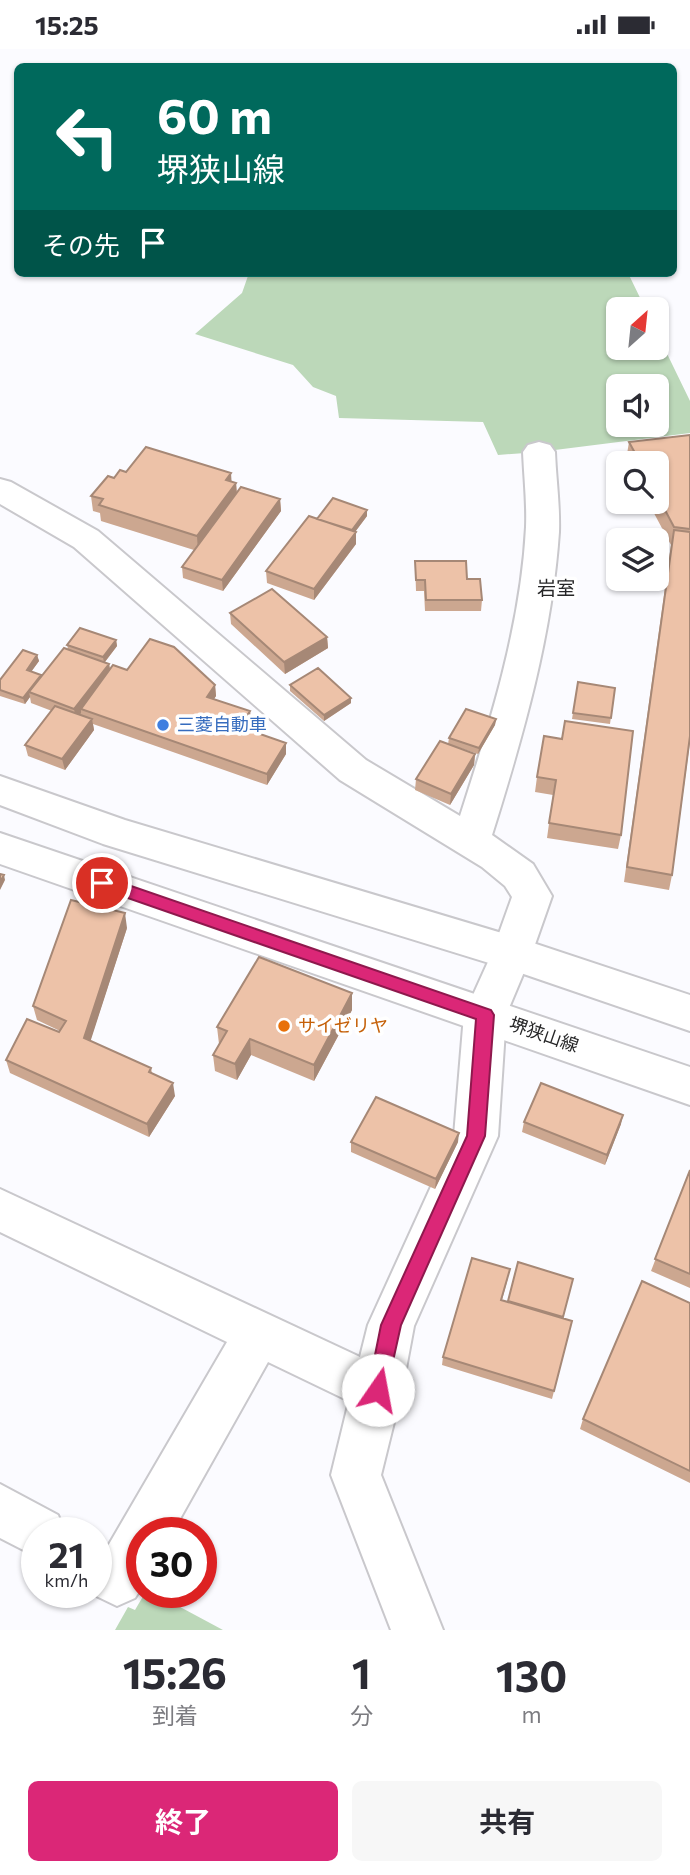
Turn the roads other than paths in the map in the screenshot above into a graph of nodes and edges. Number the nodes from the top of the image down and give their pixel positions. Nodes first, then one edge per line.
1 (539, 452) dead end
2 (0, 490) edge
3 (0, 790) edge
4 (471, 842) junction
5 (0, 848) edge
6 (512, 953) junction
7 (690, 1013) edge
8 (485, 1015) junction
9 (690, 1086) edge
10 (0, 1210) edge
11 (259, 1333) junction
12 (378, 1390) junction
13 (0, 1509) edge
14 (153, 1517) edge
15 (21, 1522) edge
16 (126, 1564) edge
17 (112, 1577) edge
18 (417, 1630) edge

1 - 4 street
2 - 4 street
3 - 6 street
4 - 6 street
5 - 8 street, 堺狭山線
6 - 7 street
6 - 8 street
8 - 9 street, 堺狭山線
8 - 12 street
10 - 11 street
11 - 12 street
11 - 14 street
12 - 18 street
13 - 15 street
16 - 17 street

